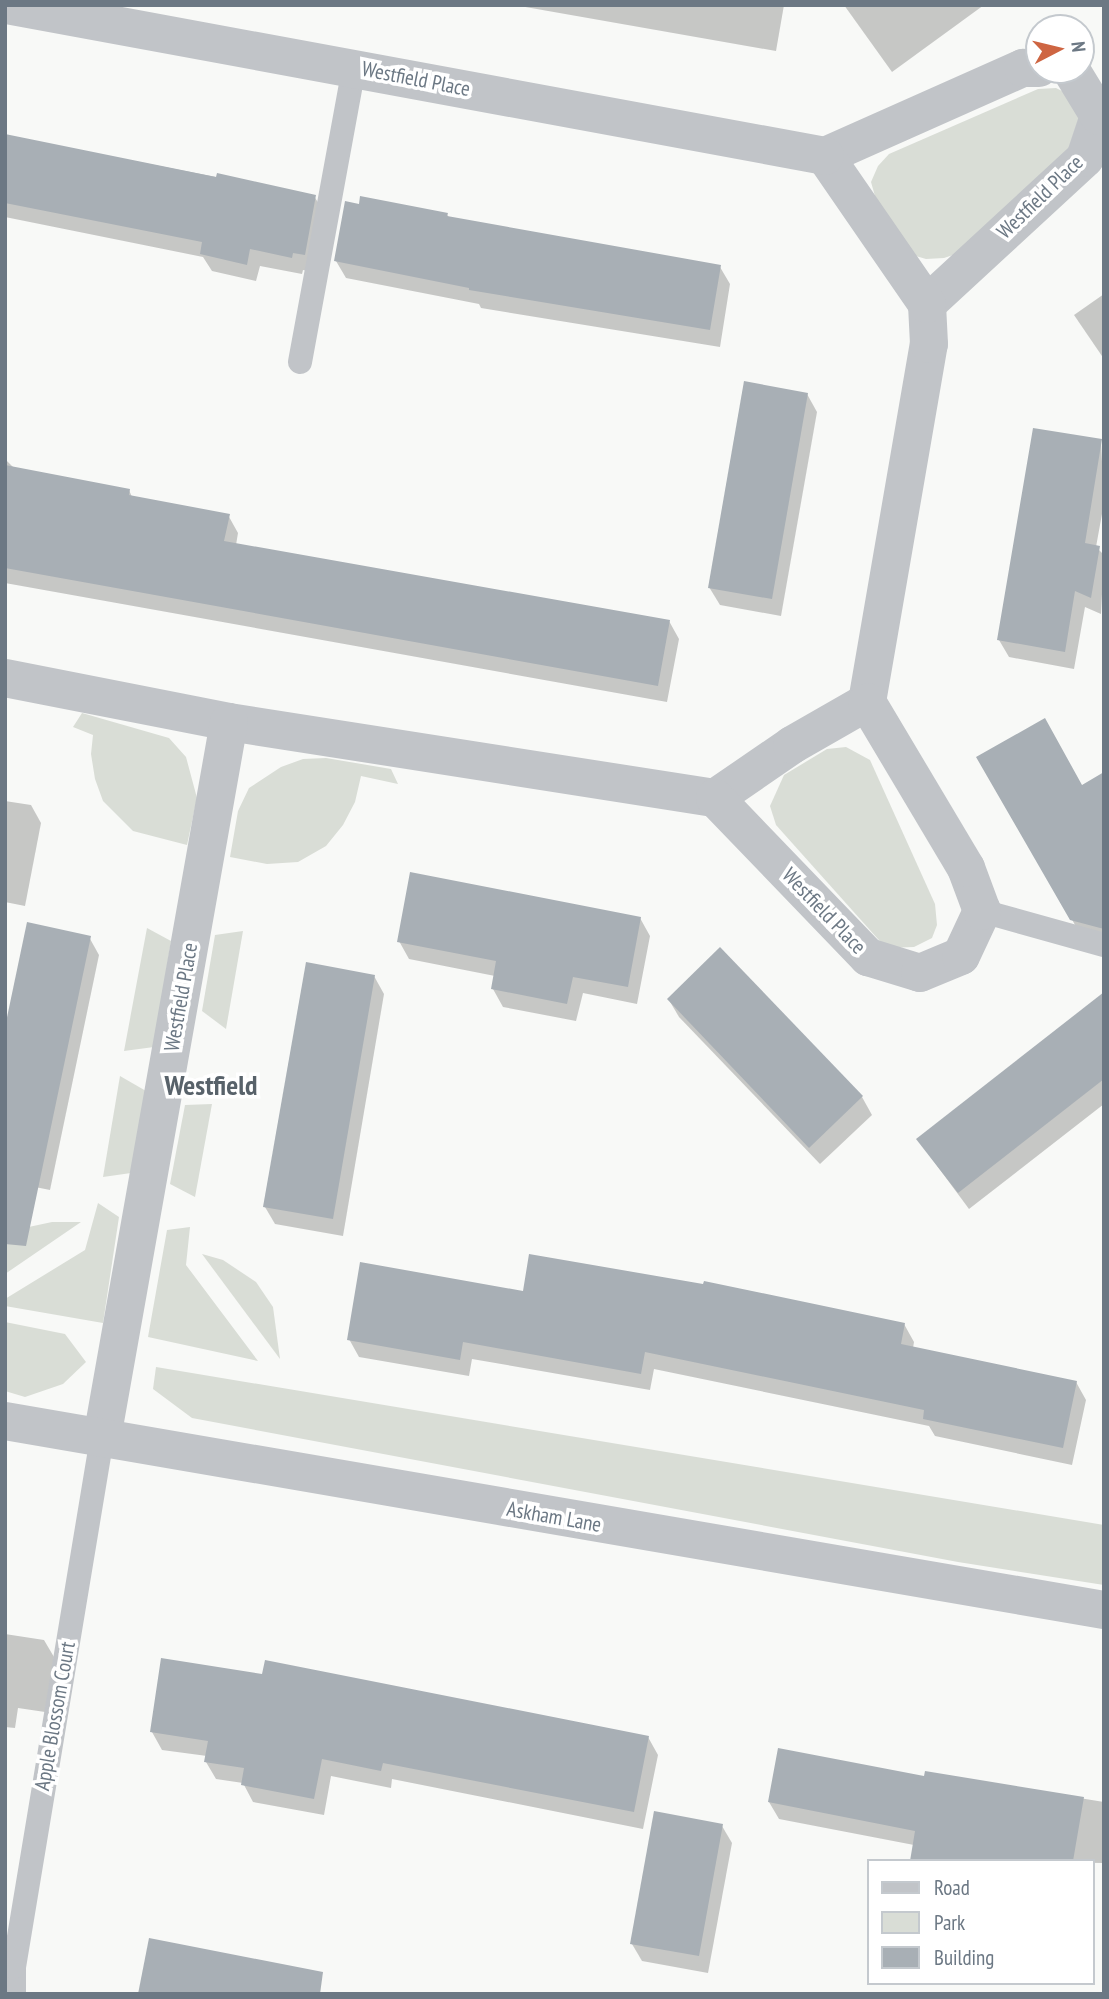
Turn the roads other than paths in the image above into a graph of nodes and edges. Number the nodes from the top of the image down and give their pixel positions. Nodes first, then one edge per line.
1 (7, 5) edge
2 (354, 68) junction
3 (1025, 68) edge
4 (1080, 84) edge
5 (825, 156) junction
6 (927, 304) junction
7 (300, 362) dead end
8 (5, 678) edge
9 (867, 702) junction
10 (229, 722) junction
11 (715, 799) junction
12 (982, 911) junction
13 (1104, 944) edge
14 (5, 1421) edge
15 (102, 1438) junction
16 (1104, 1610) edge
17 (14, 1994) edge

1 - 2 street, Westfield Place
2 - 5 street, Westfield Place
2 - 7 lane
3 - 5 street
4 - 6 street, Westfield Place
5 - 6 street
6 - 9 street
8 - 10 street
9 - 11 street
9 - 12 street
10 - 11 street
10 - 15 street, Westfield Place
11 - 12 street, Westfield Place
12 - 13 lane
14 - 15 street, Askham Lane
15 - 16 street, Askham Lane
15 - 17 lane, Apple Blossom Court

